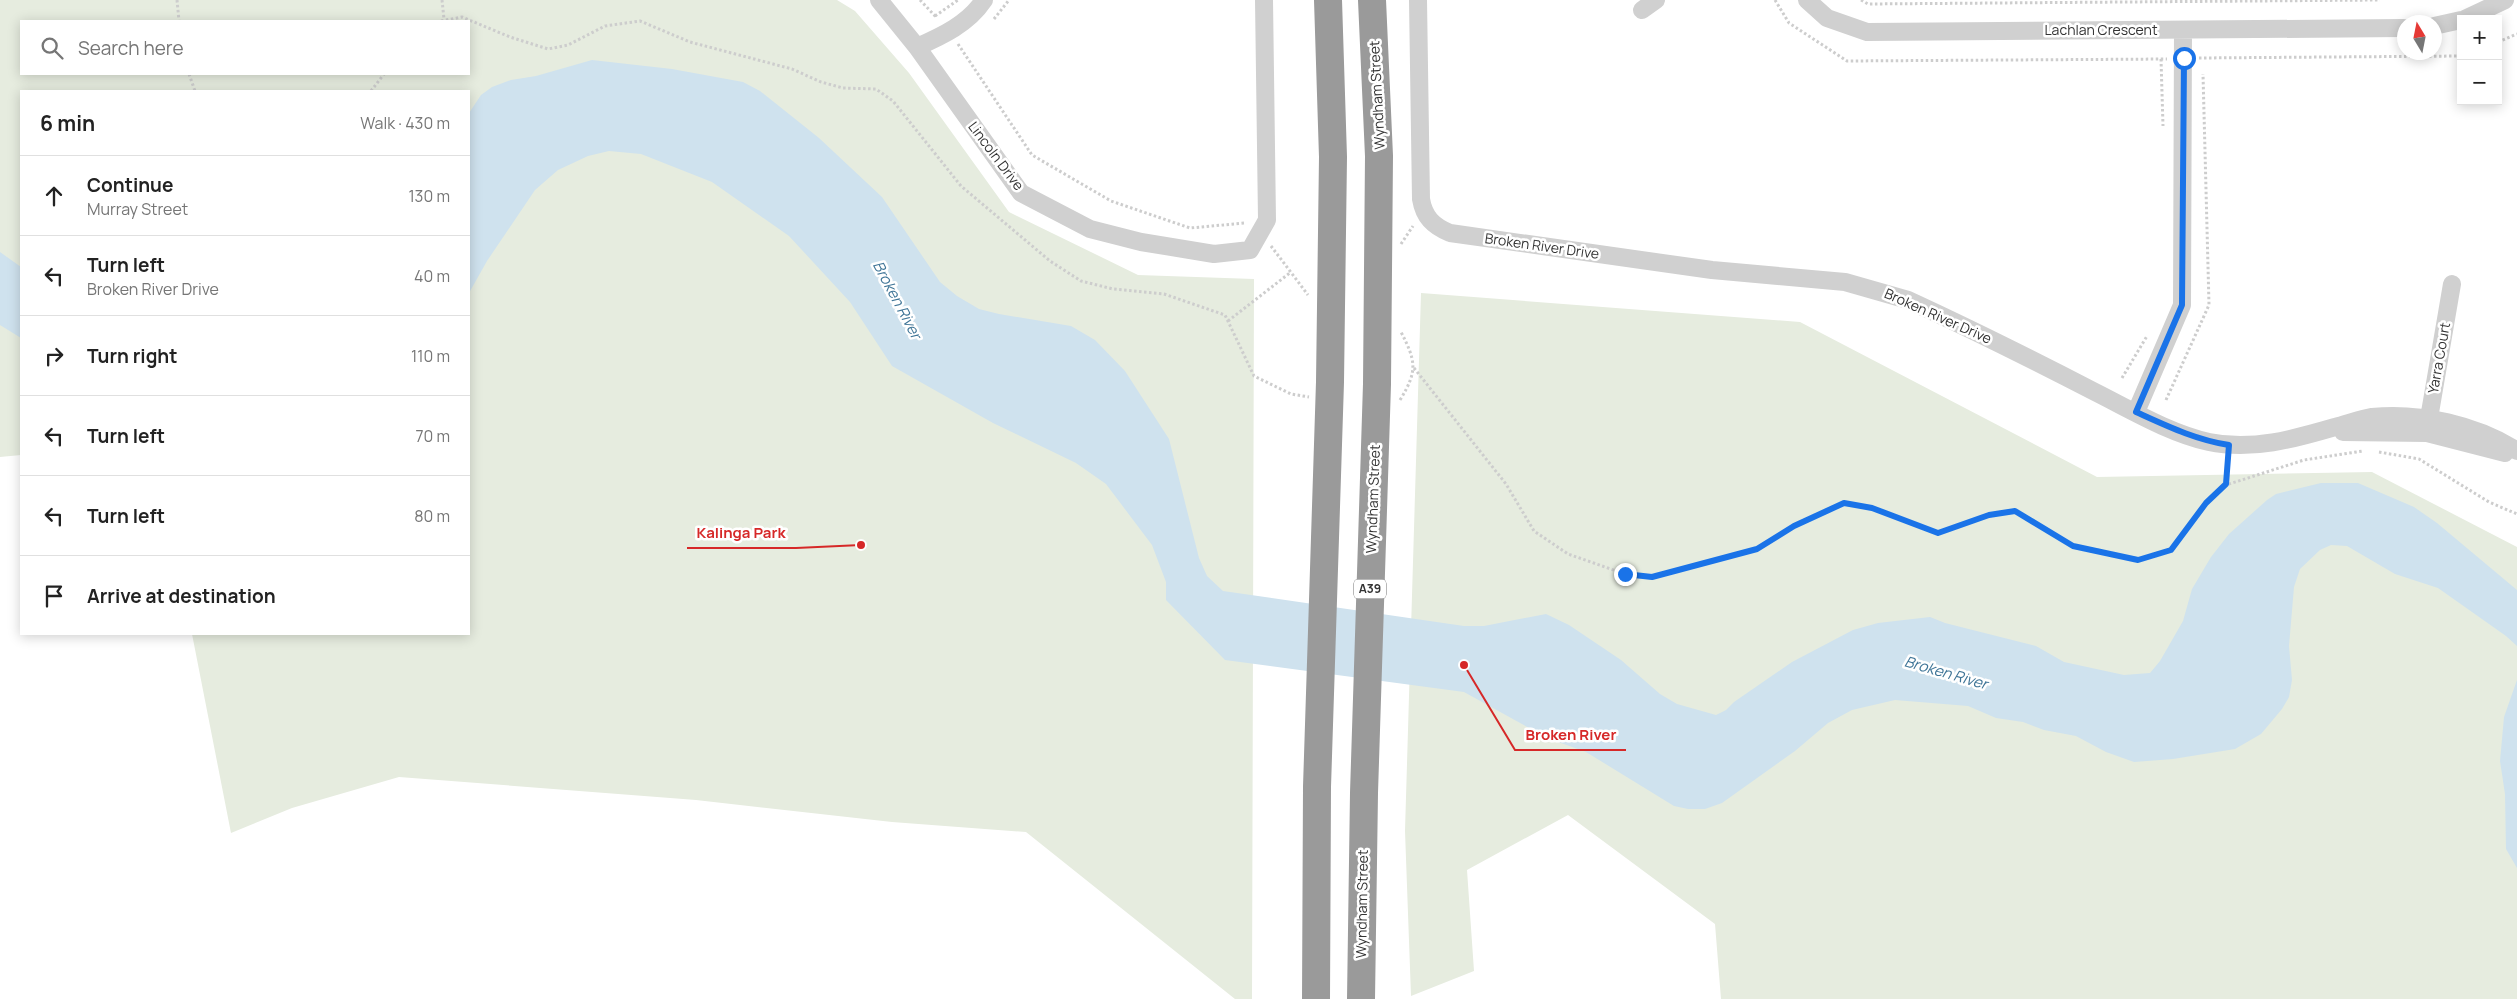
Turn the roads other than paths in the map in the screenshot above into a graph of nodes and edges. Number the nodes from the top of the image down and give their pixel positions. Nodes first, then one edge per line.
1 (879, 0) edge
2 (984, 0) edge
3 (1264, 0) edge
4 (1328, 0) edge
5 (1372, 0) edge
6 (1418, 0) edge
7 (1656, 0) edge
8 (1807, 0) edge
9 (2504, 0) edge
10 (1642, 10) dead end
11 (2472, 15) edge
12 (2457, 21) edge
13 (2442, 24) edge
14 (2397, 28) edge
15 (2183, 30) junction
16 (917, 47) junction
17 (2452, 284) dead end
18 (2136, 412) junction
19 (2428, 426) junction
20 (2517, 451) edge
21 (2517, 457) edge
22 (1316, 999) edge
23 (1360, 999) edge

1 - 16 street, Lincoln Drive
2 - 16 street
3 - 16 street, Lincoln Drive
4 - 22 highway
5 - 23 highway, Wyndham Street / A39
6 - 18 street, Broken River Drive
7 - 10 street
8 - 15 street, Lachlan Crescent
9 - 11 street
12 - 13 street
14 - 15 street, Lachlan Crescent
15 - 18 street
17 - 19 street, Yarra Court
18 - 19 street, Broken River Drive
19 - 20 street, Broken River Drive
19 - 21 street, Broken River Drive

